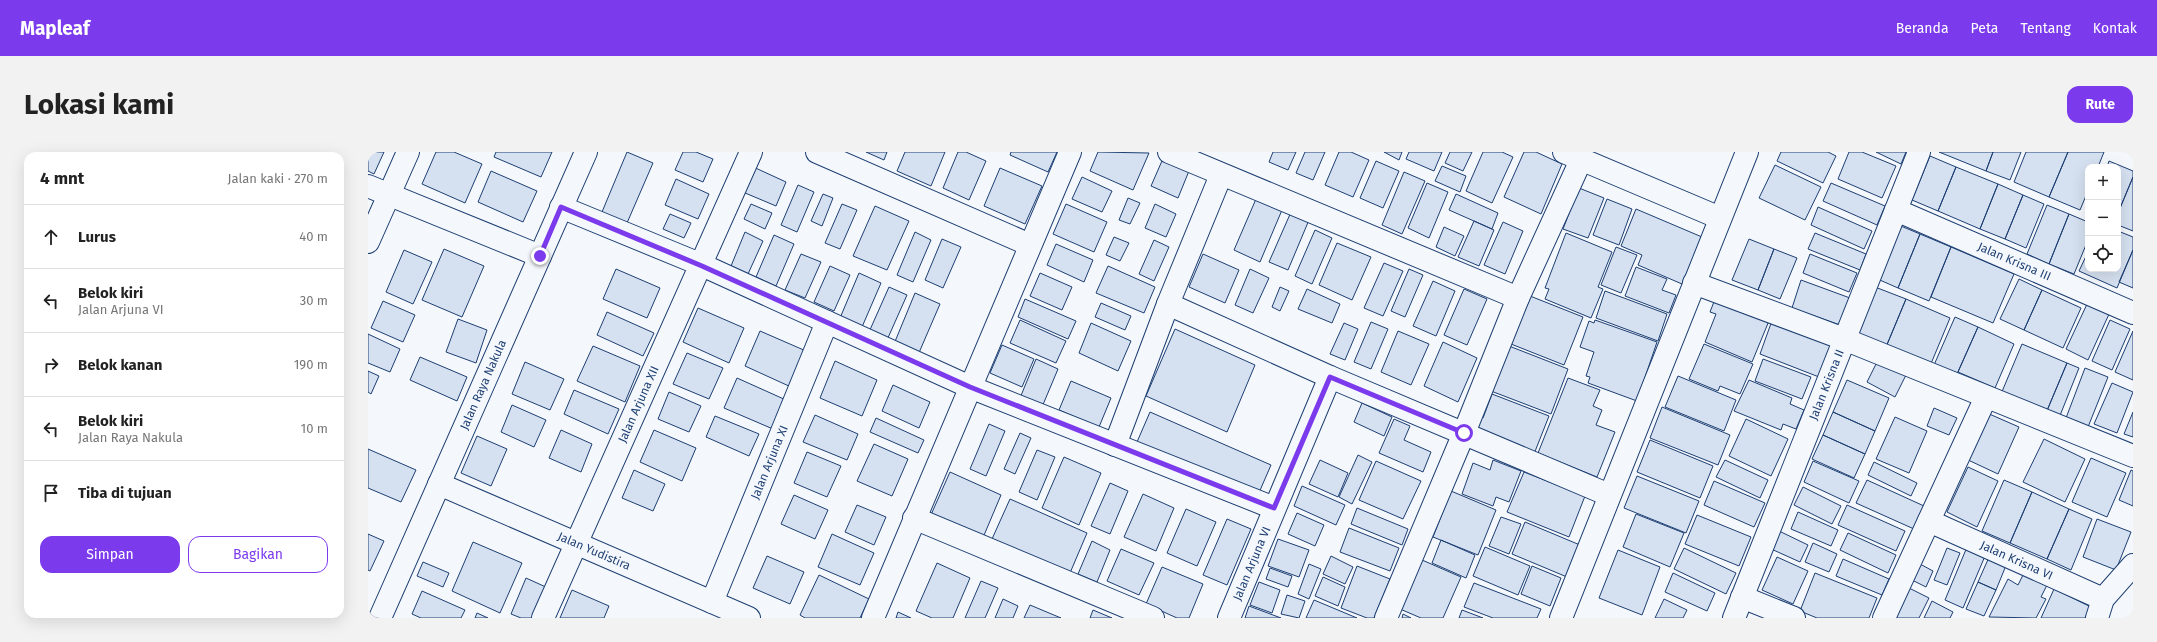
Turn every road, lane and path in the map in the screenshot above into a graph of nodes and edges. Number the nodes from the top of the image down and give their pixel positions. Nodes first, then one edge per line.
1 (408, 152) edge
2 (586, 152) edge
3 (751, 152) edge
4 (817, 152) edge
5 (1070, 152) edge
6 (1169, 152) edge
7 (1747, 152) edge
8 (1919, 152) edge
9 (1572, 156) edge
10 (1220, 175) junction
11 (368, 186) edge
12 (389, 194) junction
13 (561, 207) junction
14 (1896, 210) junction
15 (1720, 218) junction
16 (368, 242) edge
17 (1030, 245) junction
18 (540, 256) junction
19 (702, 266) junction
20 (1694, 283) junction
21 (1518, 298) junction
22 (1168, 304) junction
23 (2133, 313) edge
24 (826, 322) junction
25 (1844, 339) junction
26 (1330, 377) junction
27 (970, 387) junction
28 (1986, 397) junction
29 (1464, 433) junction
30 (1115, 445) junction
31 (2133, 456) edge
32 (439, 484) junction
33 (1609, 495) junction
34 (1274, 508) junction
35 (914, 518) junction
36 (1929, 521) junction
37 (577, 543) junction
38 (2133, 565) edge
39 (1742, 598) junction
40 (712, 602) junction
41 (2100, 608) edge
42 (380, 618) edge
43 (543, 618) edge
44 (749, 618) edge
45 (873, 618) edge
46 (1152, 618) edge
47 (1229, 618) edge
48 (1386, 618) edge
49 (1561, 618) edge
50 (1734, 618) edge
51 (1794, 618) edge
52 (1884, 618) edge

1 - 12 street
2 - 13 street, Jalan Raya Nakula
3 - 19 street, Jalan Arjuna XII
4 - 17 street
5 - 17 street
6 - 10 street
7 - 15 street
8 - 14 street, Jalan Krisna II
9 - 15 street
9 - 21 street
10 - 21 street
10 - 22 street
11 - 12 street
12 - 16 street
12 - 18 street
13 - 18 street, Jalan Raya Nakula
13 - 19 street
14 - 23 street, Jalan Krisna III
14 - 25 street, Jalan Krisna II
15 - 20 street
17 - 27 street
18 - 32 street, Jalan Raya Nakula
19 - 24 street
19 - 37 street, Jalan Arjuna XII
20 - 25 street
20 - 33 street
21 - 29 street
22 - 26 street
22 - 30 street
24 - 27 street
24 - 40 street, Jalan Arjuna XI
25 - 28 street
25 - 39 street, Jalan Krisna II
26 - 29 street
26 - 34 street, Jalan Arjuna VI
27 - 30 street
27 - 35 street
28 - 31 street
28 - 36 street
29 - 33 street
29 - 48 street
30 - 34 street
32 - 37 street, Jalan Yudistira
32 - 42 street, Jalan Raya Nakula
33 - 49 street
34 - 47 street, Jalan Arjuna VI
35 - 45 street
35 - 46 street
36 - 41 street, Jalan Krisna VI
36 - 52 street
37 - 40 street, Jalan Yudistira
37 - 43 street, Jalan Arjuna XII
38 - 41 street
39 - 50 street, Jalan Krisna II
39 - 51 street
40 - 44 street, Jalan Yudistira

